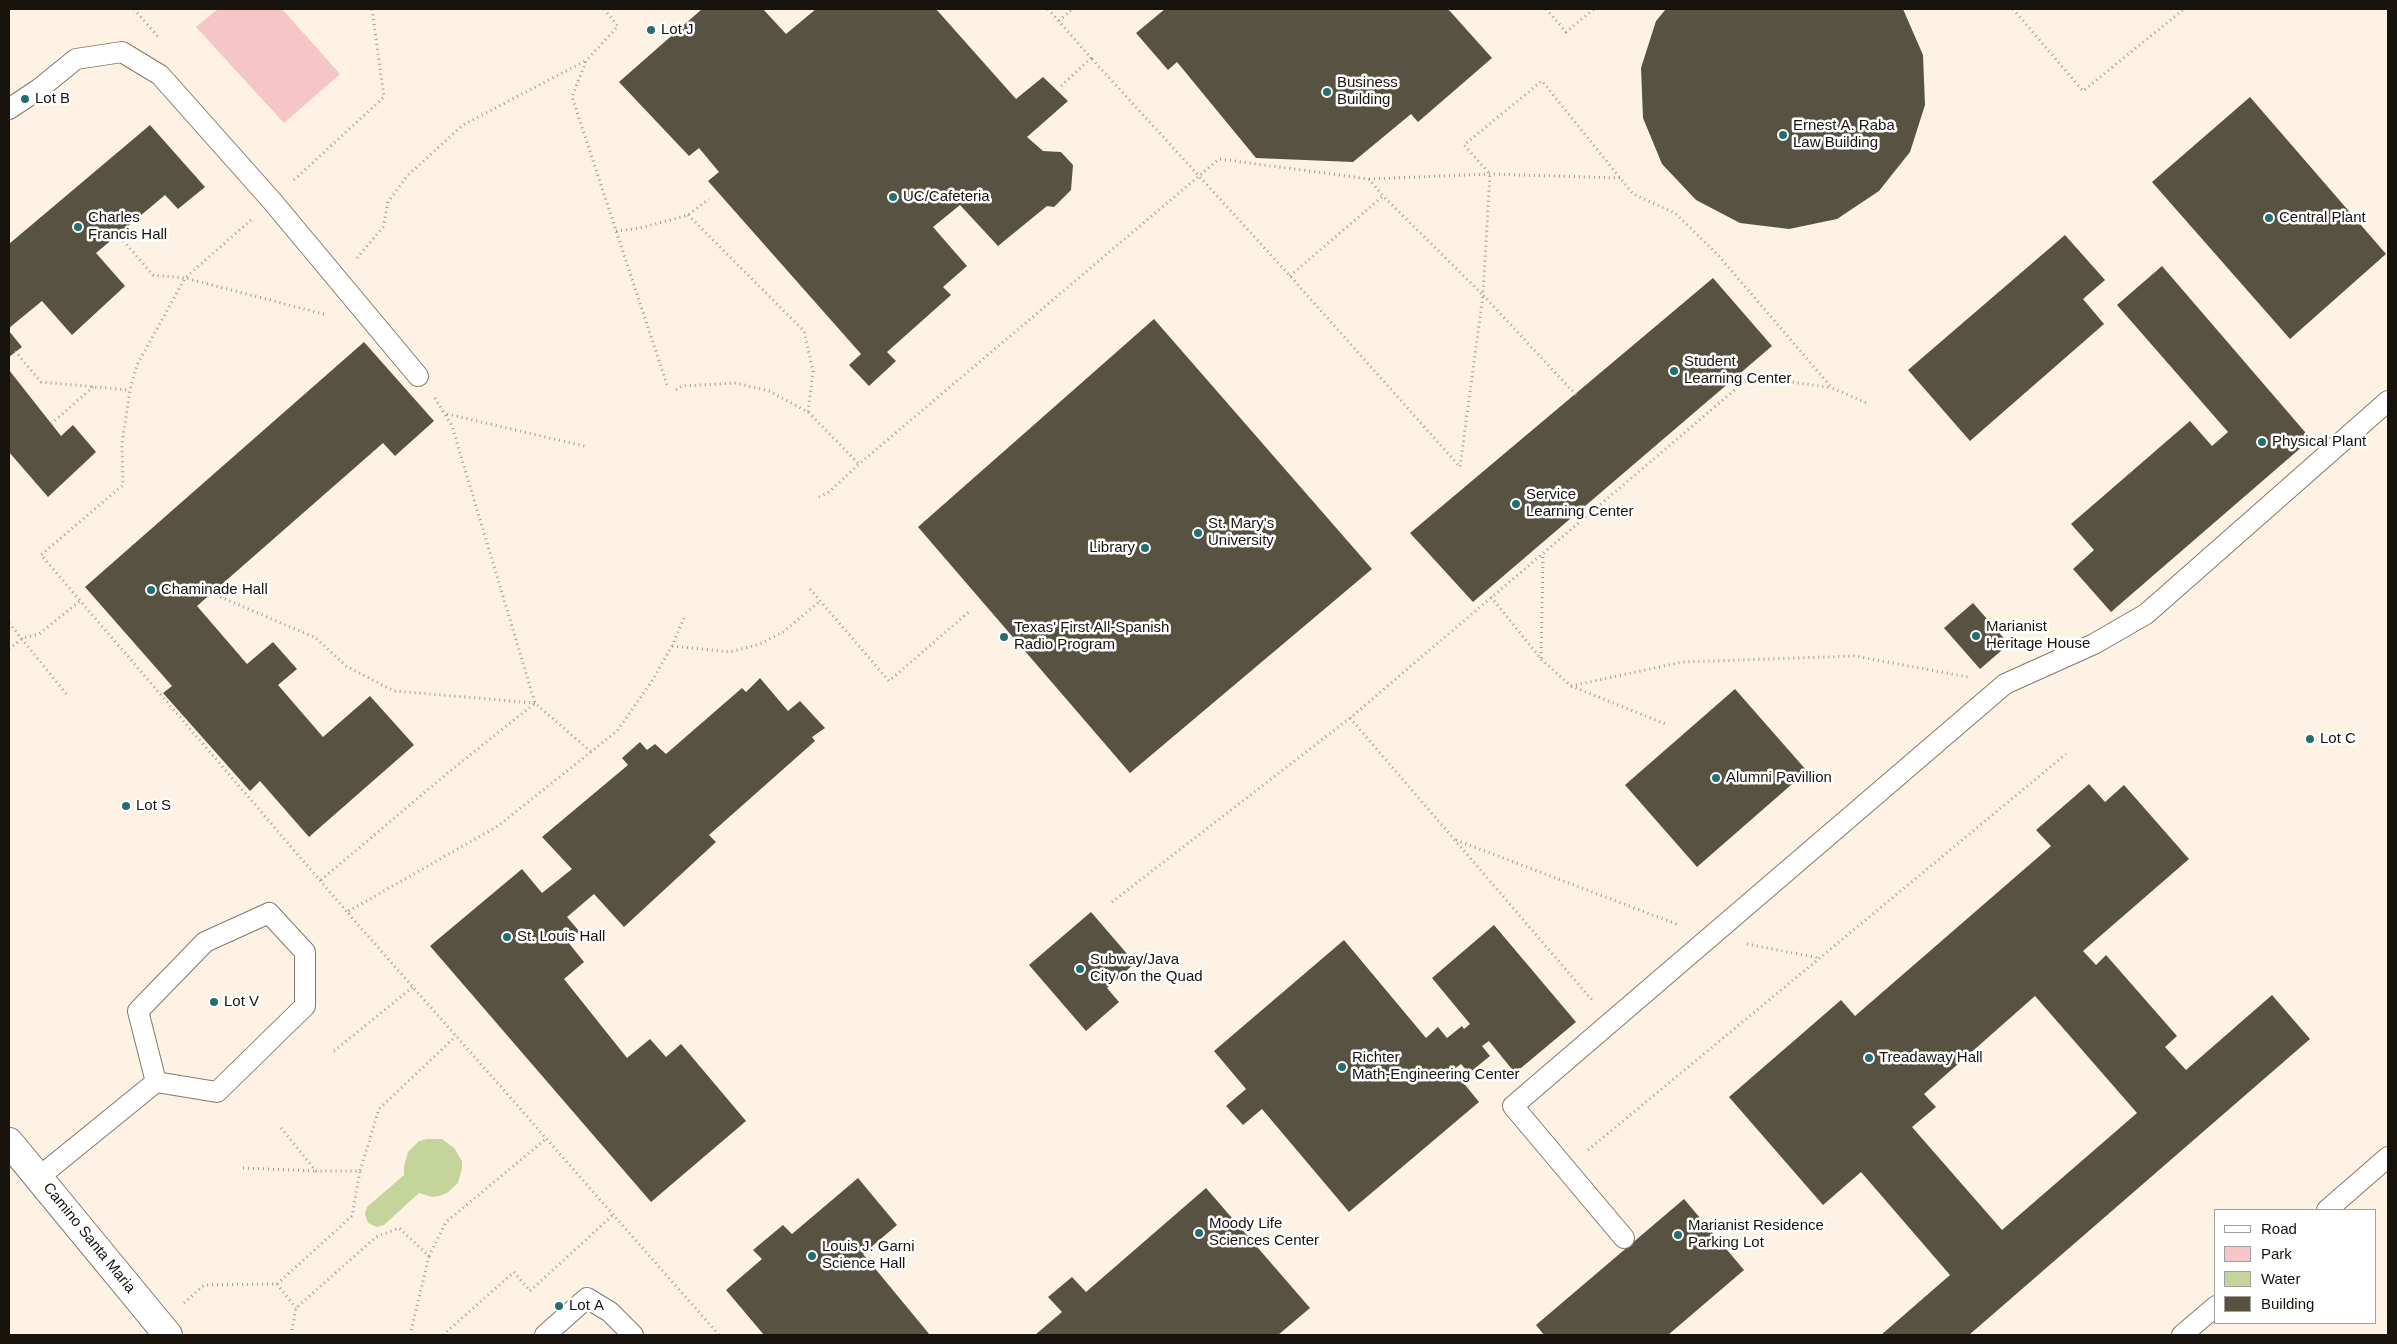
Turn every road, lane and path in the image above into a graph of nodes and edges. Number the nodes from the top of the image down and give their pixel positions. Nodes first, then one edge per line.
1 (372, 9) edge
2 (604, 9) edge
3 (1048, 9) edge
4 (1072, 9) edge
5 (1546, 9) edge
6 (1594, 9) edge
7 (2013, 9) edge
8 (2184, 9) edge
9 (1059, 21) junction
10 (1091, 58) junction
11 (586, 61) junction
12 (1059, 88) dead end
13 (9, 109) edge
14 (1490, 174) junction
15 (1199, 176) junction
16 (1620, 178) junction
17 (1369, 179) junction
18 (1383, 196) junction
19 (709, 199) dead end
20 (272, 201) junction
21 (688, 215) junction
22 (616, 230) junction
23 (120, 237) dead end
24 (1290, 276) junction
25 (185, 278) junction
26 (338, 281) junction
27 (1483, 295) junction
28 (380, 329) junction
29 (16, 351) dead end
30 (418, 376) dead end
31 (667, 385) dead end
32 (94, 386) junction
33 (1832, 388) junction
34 (130, 390) junction
35 (676, 390) dead end
36 (1576, 395) dead end
37 (2388, 401) edge
38 (1869, 404) dead end
39 (808, 412) junction
40 (51, 424) dead end
41 (588, 447) dead end
42 (859, 464) junction
43 (819, 498) dead end
44 (1543, 554) junction
45 (810, 589) dead end
46 (211, 593) dead end
47 (1491, 597) junction
48 (80, 601) junction
49 (820, 601) junction
50 (971, 610) dead end
51 (684, 618) dead end
52 (9, 623) edge
53 (23, 638) junction
54 (672, 646) junction
55 (9, 650) edge
56 (1541, 659) junction
57 (2005, 684) junction
58 (1570, 686) junction
59 (68, 696) dead end
60 (535, 703) junction
61 (1350, 718) junction
62 (1668, 725) dead end
63 (591, 752) junction
64 (2066, 754) dead end
65 (1455, 840) junction
66 (321, 880) junction
67 (1112, 902) dead end
68 (347, 912) junction
69 (1712, 937) junction
70 (1819, 958) junction
71 (413, 987) junction
72 (1610, 1021) junction
73 (456, 1036) junction
74 (334, 1051) dead end
75 (156, 1082) junction
76 (281, 1128) dead end
77 (546, 1138) junction
78 (9, 1142) edge
79 (2388, 1157) edge
80 (242, 1168) dead end
81 (1564, 1169) junction
82 (316, 1171) junction
83 (360, 1171) junction
84 (39, 1177) junction
85 (2328, 1209) edge
86 (614, 1214) junction
87 (1624, 1238) dead end
88 (429, 1256) junction
89 (277, 1284) junction
90 (296, 1308) junction
91 (2214, 1308) edge
92 (164, 1330) edge
93 (291, 1335) edge
94 (410, 1335) edge
95 (443, 1335) edge
96 (545, 1335) edge
97 (633, 1335) edge
98 (719, 1335) edge
99 (2182, 1335) edge

1 - 20 path
2 - 11 path
3 - 9 path
4 - 9 path
5 - 6 path
7 - 8 path
9 - 10 path
10 - 12 path
10 - 15 path
11 - 22 path
11 - 26 path
13 - 20 lane
14 - 16 path
14 - 16 path
14 - 17 path
14 - 27 path
15 - 17 path
15 - 24 path
15 - 42 path
16 - 33 path
17 - 18 path
18 - 24 path
18 - 27 path
19 - 21 path
20 - 25 path
20 - 26 lane
21 - 22 path
21 - 39 path
22 - 31 path
23 - 25 path
24 - 27 path
25 - 28 path
25 - 34 path
26 - 28 lane
27 - 36 path
28 - 30 lane
29 - 32 path
32 - 34 path
32 - 40 path
33 - 38 path
33 - 44 path
34 - 48 path
35 - 39 path
37 - 57 lane
39 - 42 path
41 - 60 path
42 - 43 path
44 - 47 path
44 - 56 path
45 - 49 path
46 - 60 path
47 - 56 path
47 - 61 path
48 - 53 path
48 - 66 path
49 - 50 path
49 - 54 path
51 - 54 path
52 - 53 path
53 - 55 path
53 - 59 path
54 - 63 path
56 - 58 path
57 - 58 path
57 - 69 lane
58 - 62 path
60 - 63 path
60 - 66 path
61 - 65 path
61 - 67 path
63 - 68 path
64 - 70 path
65 - 69 path
65 - 72 path
66 - 68 path
68 - 71 path
69 - 70 path
69 - 72 lane
70 - 81 path
71 - 73 path
71 - 74 path
72 - 81 lane
73 - 77 path
73 - 83 path
75 - 75 lane
75 - 84 lane
76 - 82 path
77 - 86 path
77 - 88 path
78 - 84 street, Camino Santa Maria
79 - 85 lane
80 - 82 path
81 - 87 lane
82 - 83 path
83 - 89 path
84 - 92 street, Camino Santa Maria
86 - 95 path
86 - 98 path
88 - 90 path
88 - 94 path
89 - 90 path
89 - 92 path
90 - 93 path
91 - 99 lane
96 - 97 lane

